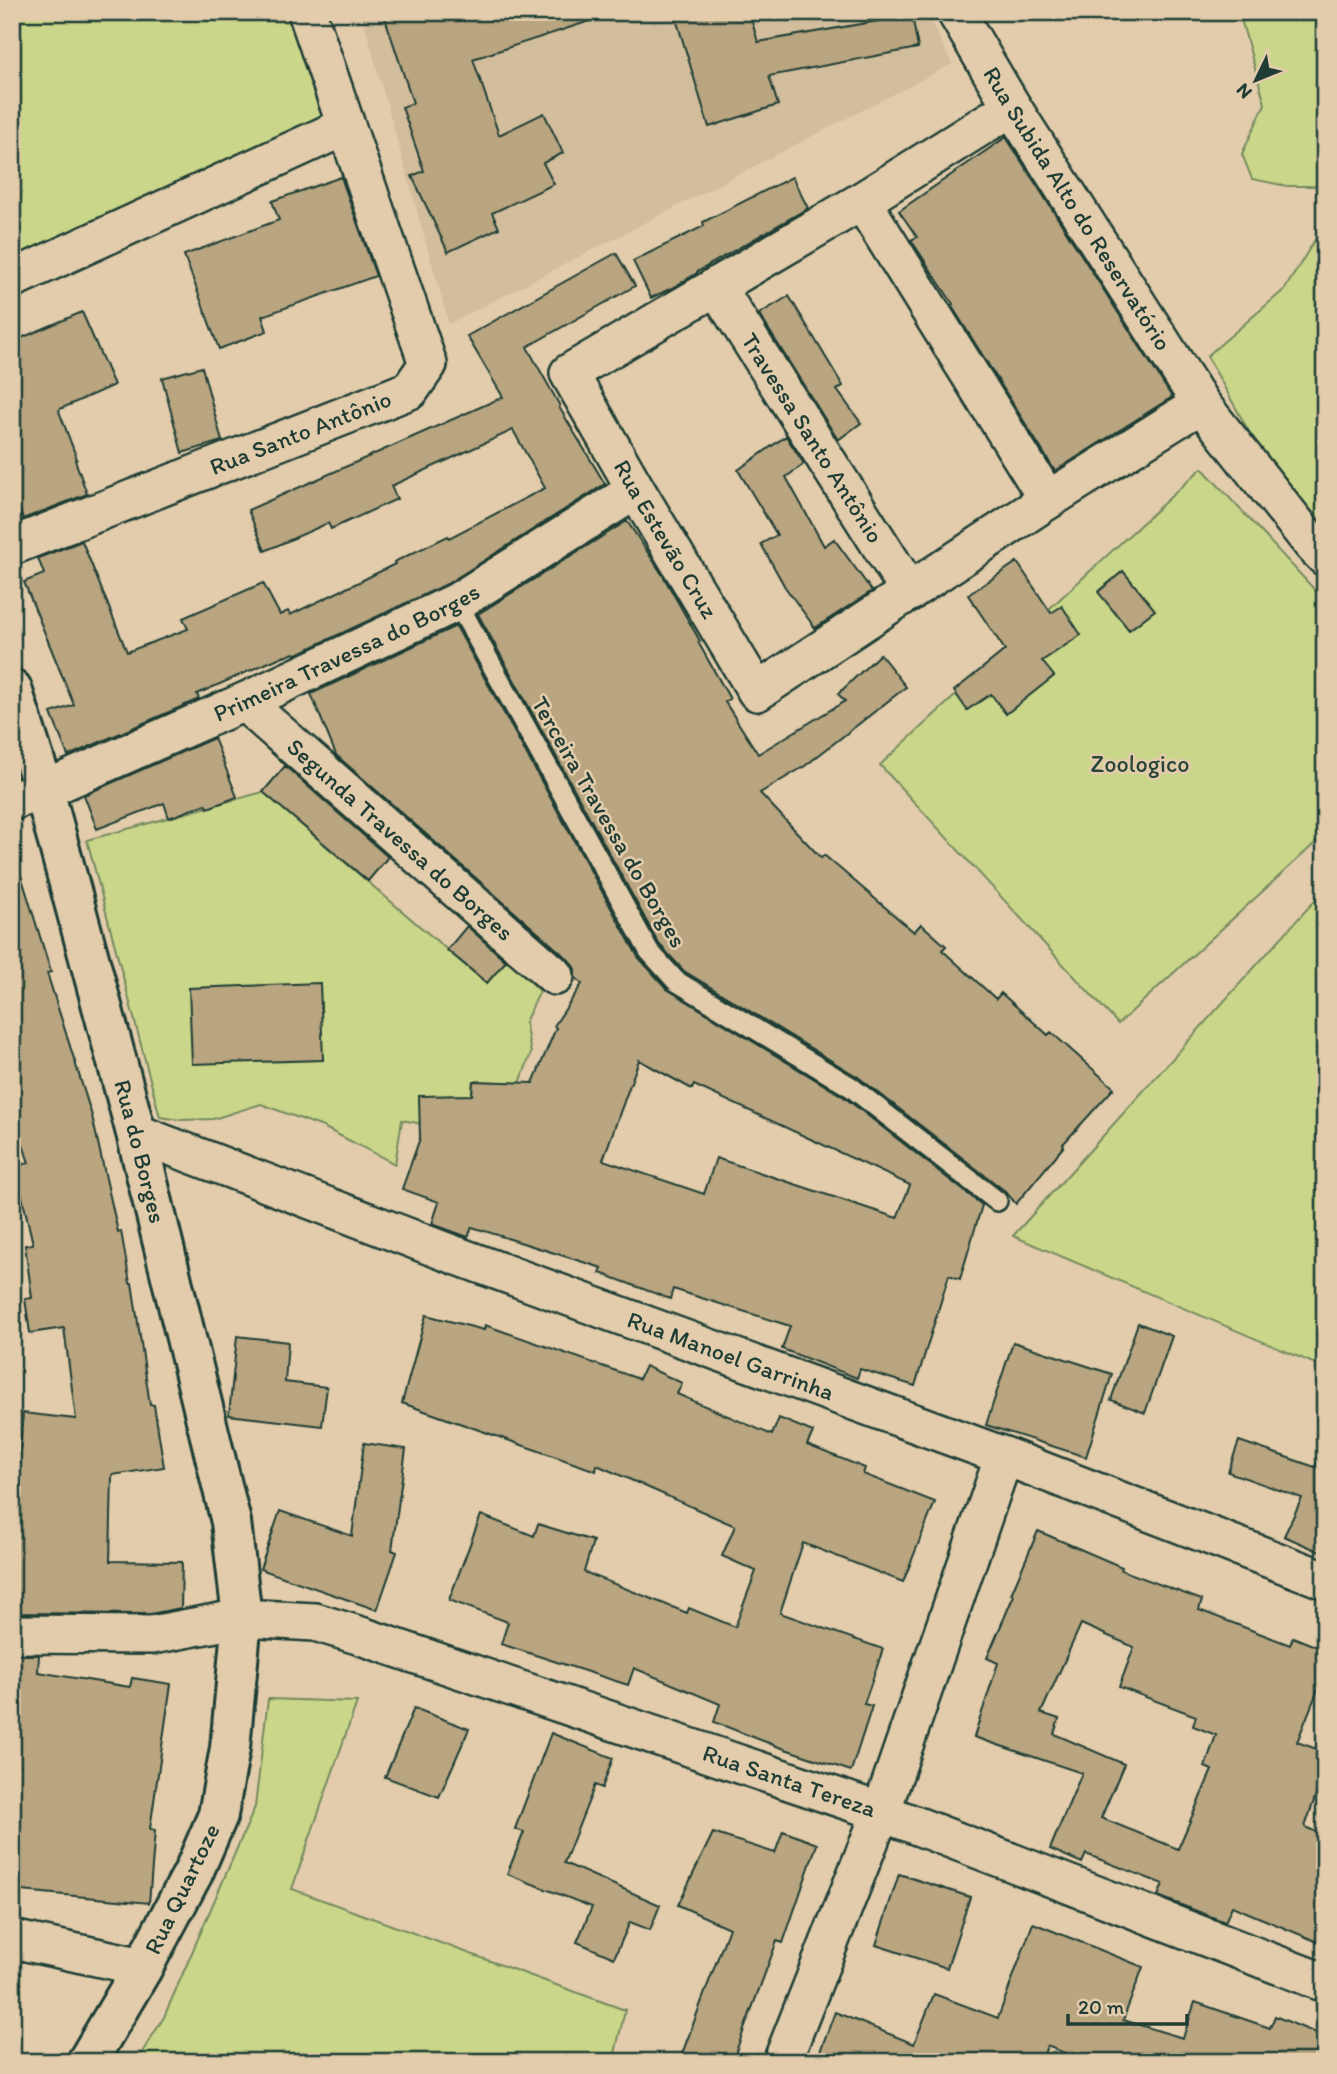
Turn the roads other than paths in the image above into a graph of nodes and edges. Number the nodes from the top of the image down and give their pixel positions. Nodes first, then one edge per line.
1 (307, 12) edge
2 (956, 12) edge
3 (1012, 107) junction
4 (346, 126) junction
5 (862, 201) junction
6 (12, 279) edge
7 (716, 286) junction
8 (1201, 404) junction
9 (636, 490) junction
10 (1048, 500) junction
11 (12, 546) edge
12 (1325, 556) edge
13 (910, 592) junction
14 (457, 602) junction
15 (12, 689) edge
16 (244, 702) junction
17 (28, 795) edge
18 (555, 976) dead end
19 (136, 1133) junction
20 (997, 1201) dead end
21 (1004, 1456) junction
22 (1325, 1580) edge
23 (242, 1618) junction
24 (12, 1634) edge
25 (881, 1812) junction
26 (12, 1939) edge
27 (143, 1967) junction
28 (1325, 1983) edge
29 (87, 2062) edge
30 (782, 2062) edge

1 - 4 street, Rua Santo Antônio
2 - 3 street, Rua Subida Alto do Reservatório
3 - 5 street, Rua Estevão Cruz
3 - 8 street, Rua Subida Alto do Reservatório
4 - 6 street
4 - 11 street, Rua Santo Antônio
5 - 7 street, Rua Estevão Cruz
5 - 10 street
7 - 9 street, Rua Estevão Cruz
7 - 13 street, Travessa Santo Antônio
8 - 10 street, Rua Estevão Cruz
8 - 12 street, Rua Subida Alto do Reservatório
9 - 13 street, Rua Estevão Cruz
9 - 14 street, Primeira Travessa do Borges
10 - 13 street, Rua Estevão Cruz
14 - 16 street, Primeira Travessa do Borges
14 - 20 lane, Terceira Travessa do Borges
15 - 17 street, Rua do Borges
16 - 17 street, Primeira Travessa do Borges
16 - 18 street, Segunda Travessa do Borges
17 - 19 street, Rua do Borges
19 - 21 street, Rua Manoel Garrinha
19 - 23 street, Rua do Borges
21 - 22 street, Rua Manoel Garrinha
21 - 25 street
23 - 24 street, Rua Santa Tereza
23 - 25 street, Rua Santa Tereza
23 - 27 street, Rua Quartoze
25 - 28 street, Rua Santa Tereza
25 - 30 street
26 - 27 street
27 - 29 street, Rua Quartoze

